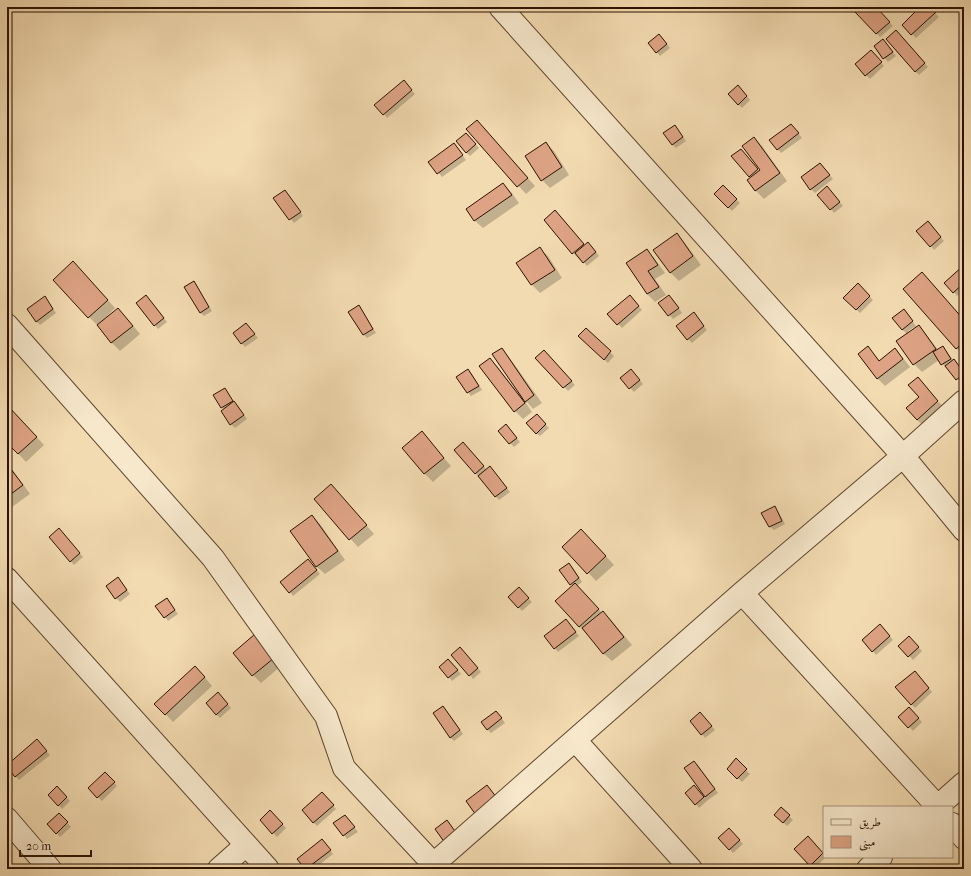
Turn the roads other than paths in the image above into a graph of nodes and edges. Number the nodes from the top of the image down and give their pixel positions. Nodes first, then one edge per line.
1 (500, 7) edge
2 (7, 325) edge
3 (964, 401) edge
4 (903, 456) junction
5 (964, 530) edge
6 (7, 579) edge
7 (742, 593) junction
8 (575, 740) junction
9 (964, 783) edge
10 (936, 806) edge
11 (938, 806) edge
12 (7, 819) edge
13 (953, 825) edge
14 (964, 838) edge
15 (246, 845) junction
16 (880, 858) edge
17 (433, 867) edge
18 (50, 869) edge
19 (219, 869) edge
20 (268, 869) edge
21 (691, 869) edge
22 (868, 869) edge

1 - 4 street
2 - 17 street
3 - 4 street
4 - 5 street
4 - 7 street
6 - 15 street
7 - 8 street
7 - 10 street
8 - 17 street
8 - 21 street
9 - 11 street
12 - 18 street
13 - 14 street
15 - 19 street
15 - 20 street
16 - 22 street

